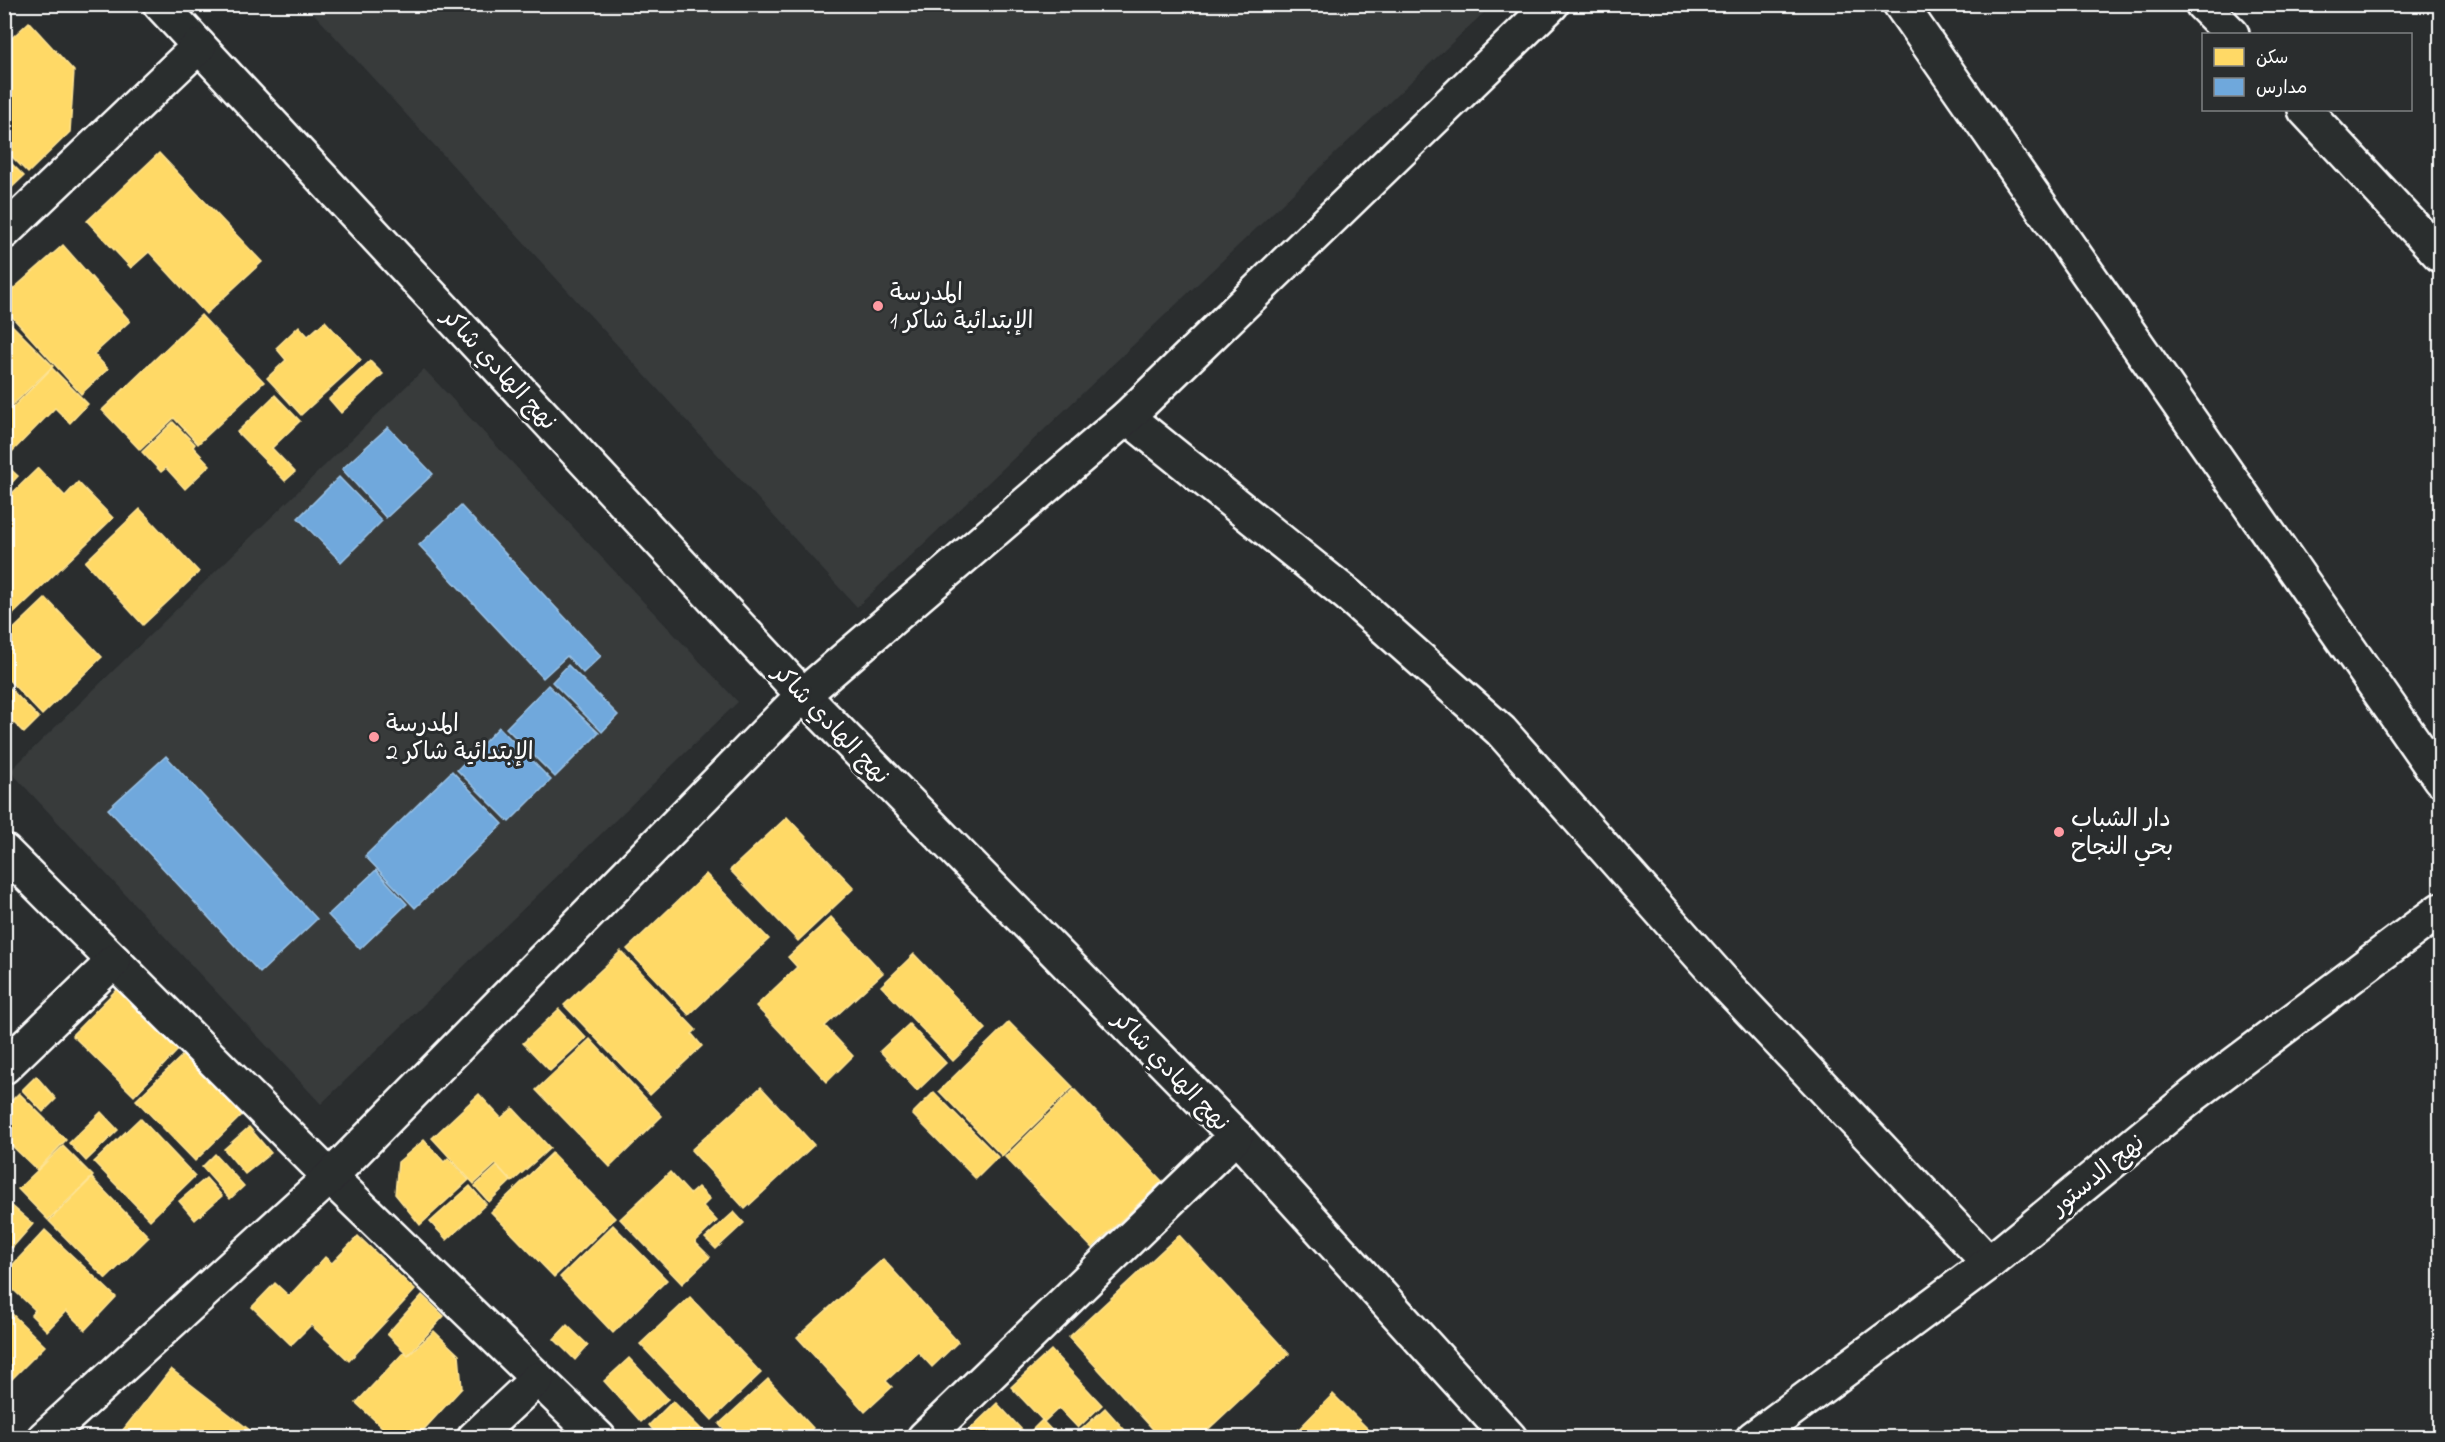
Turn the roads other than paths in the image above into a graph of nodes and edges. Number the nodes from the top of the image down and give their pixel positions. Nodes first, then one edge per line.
1 (160, 4) edge
2 (1552, 4) edge
3 (1900, 4) edge
4 (2202, 4) edge
5 (2231, 33) edge
6 (199, 45) junction
7 (2306, 111) edge
8 (4, 232) edge
9 (2440, 255) edge
10 (1127, 417) junction
11 (803, 695) junction
12 (2440, 779) edge
13 (4, 851) edge
14 (2440, 910) edge
15 (114, 961) junction
16 (4, 1067) edge
17 (1236, 1136) junction
18 (330, 1177) junction
19 (1989, 1263) junction
20 (537, 1379) junction
21 (44, 1437) edge
22 (474, 1437) edge
23 (599, 1437) edge
24 (924, 1437) edge
25 (1509, 1437) edge
26 (1753, 1437) edge

1 - 6 street, نهج الهادي شاكر
2 - 10 street
3 - 12 street
4 - 5 street
6 - 8 street
6 - 11 street, نهج الهادي شاكر
7 - 9 street
10 - 11 street
10 - 19 street
11 - 17 street, نهج الهادي شاكر
11 - 18 street
13 - 15 street
14 - 19 street, نهج الدستور
15 - 16 street
15 - 18 street
17 - 24 street
17 - 25 street, نهج الهادي شاكر
18 - 20 street
18 - 21 street
19 - 26 street, نهج الدستور
20 - 22 street
20 - 23 street

